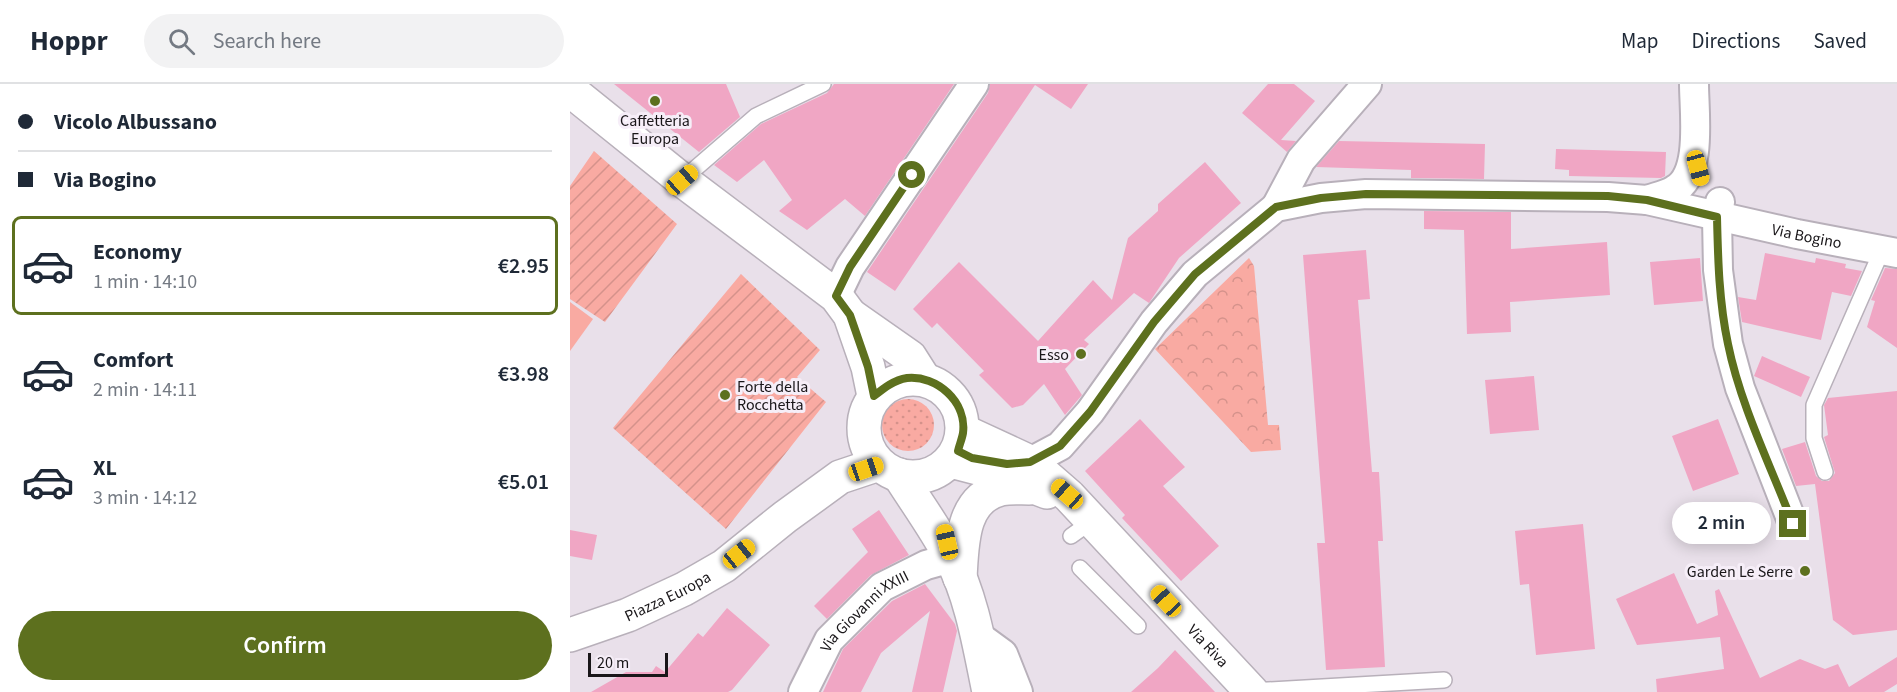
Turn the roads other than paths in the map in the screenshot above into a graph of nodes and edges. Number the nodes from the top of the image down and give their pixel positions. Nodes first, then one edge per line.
1 (823, 84) edge
2 (974, 84) edge
3 (1367, 84) edge
4 (1694, 84) edge
5 (570, 90) edge
6 (1695, 154) junction
7 (682, 180) junction
8 (1647, 200) junction
9 (1276, 207) junction
10 (1718, 210) junction
11 (1890, 252) edge
12 (843, 305) junction
13 (924, 379) junction
14 (874, 396) junction
15 (863, 429) junction
16 (951, 454) junction
17 (889, 469) junction
18 (1825, 472) dead end
19 (1032, 475) junction
20 (785, 517) junction
21 (1793, 524) dead end
22 (955, 568) junction
23 (1080, 568) dead end
24 (1138, 626) dead end
25 (570, 635) edge
26 (977, 635) junction
27 (1444, 680) dead end
28 (803, 692) edge
29 (988, 692) edge
30 (1018, 692) edge
31 (1252, 692) edge

1 - 7 lane
2 - 12 street
3 - 9 street
4 - 6 street
5 - 7 street
6 - 8 street
6 - 10 street
7 - 12 street
8 - 9 street
8 - 10 street
9 - 19 street
10 - 11 street, Via Bogino
10 - 21 street
11 - 18 lane
12 - 13 street
12 - 14 street
13 - 14 street
13 - 16 street
14 - 15 street
15 - 17 street
15 - 20 street, Piazza Europa
16 - 17 street
16 - 19 street, Via Riva
16 - 22 street
17 - 20 street, Piazza Europa
17 - 22 street
19 - 22 street
19 - 31 street, Via Riva
20 - 25 street, Piazza Europa
22 - 26 street
22 - 28 street, Via Giovanni XXIII
23 - 24 lane
26 - 29 street
26 - 30 street
27 - 31 lane

